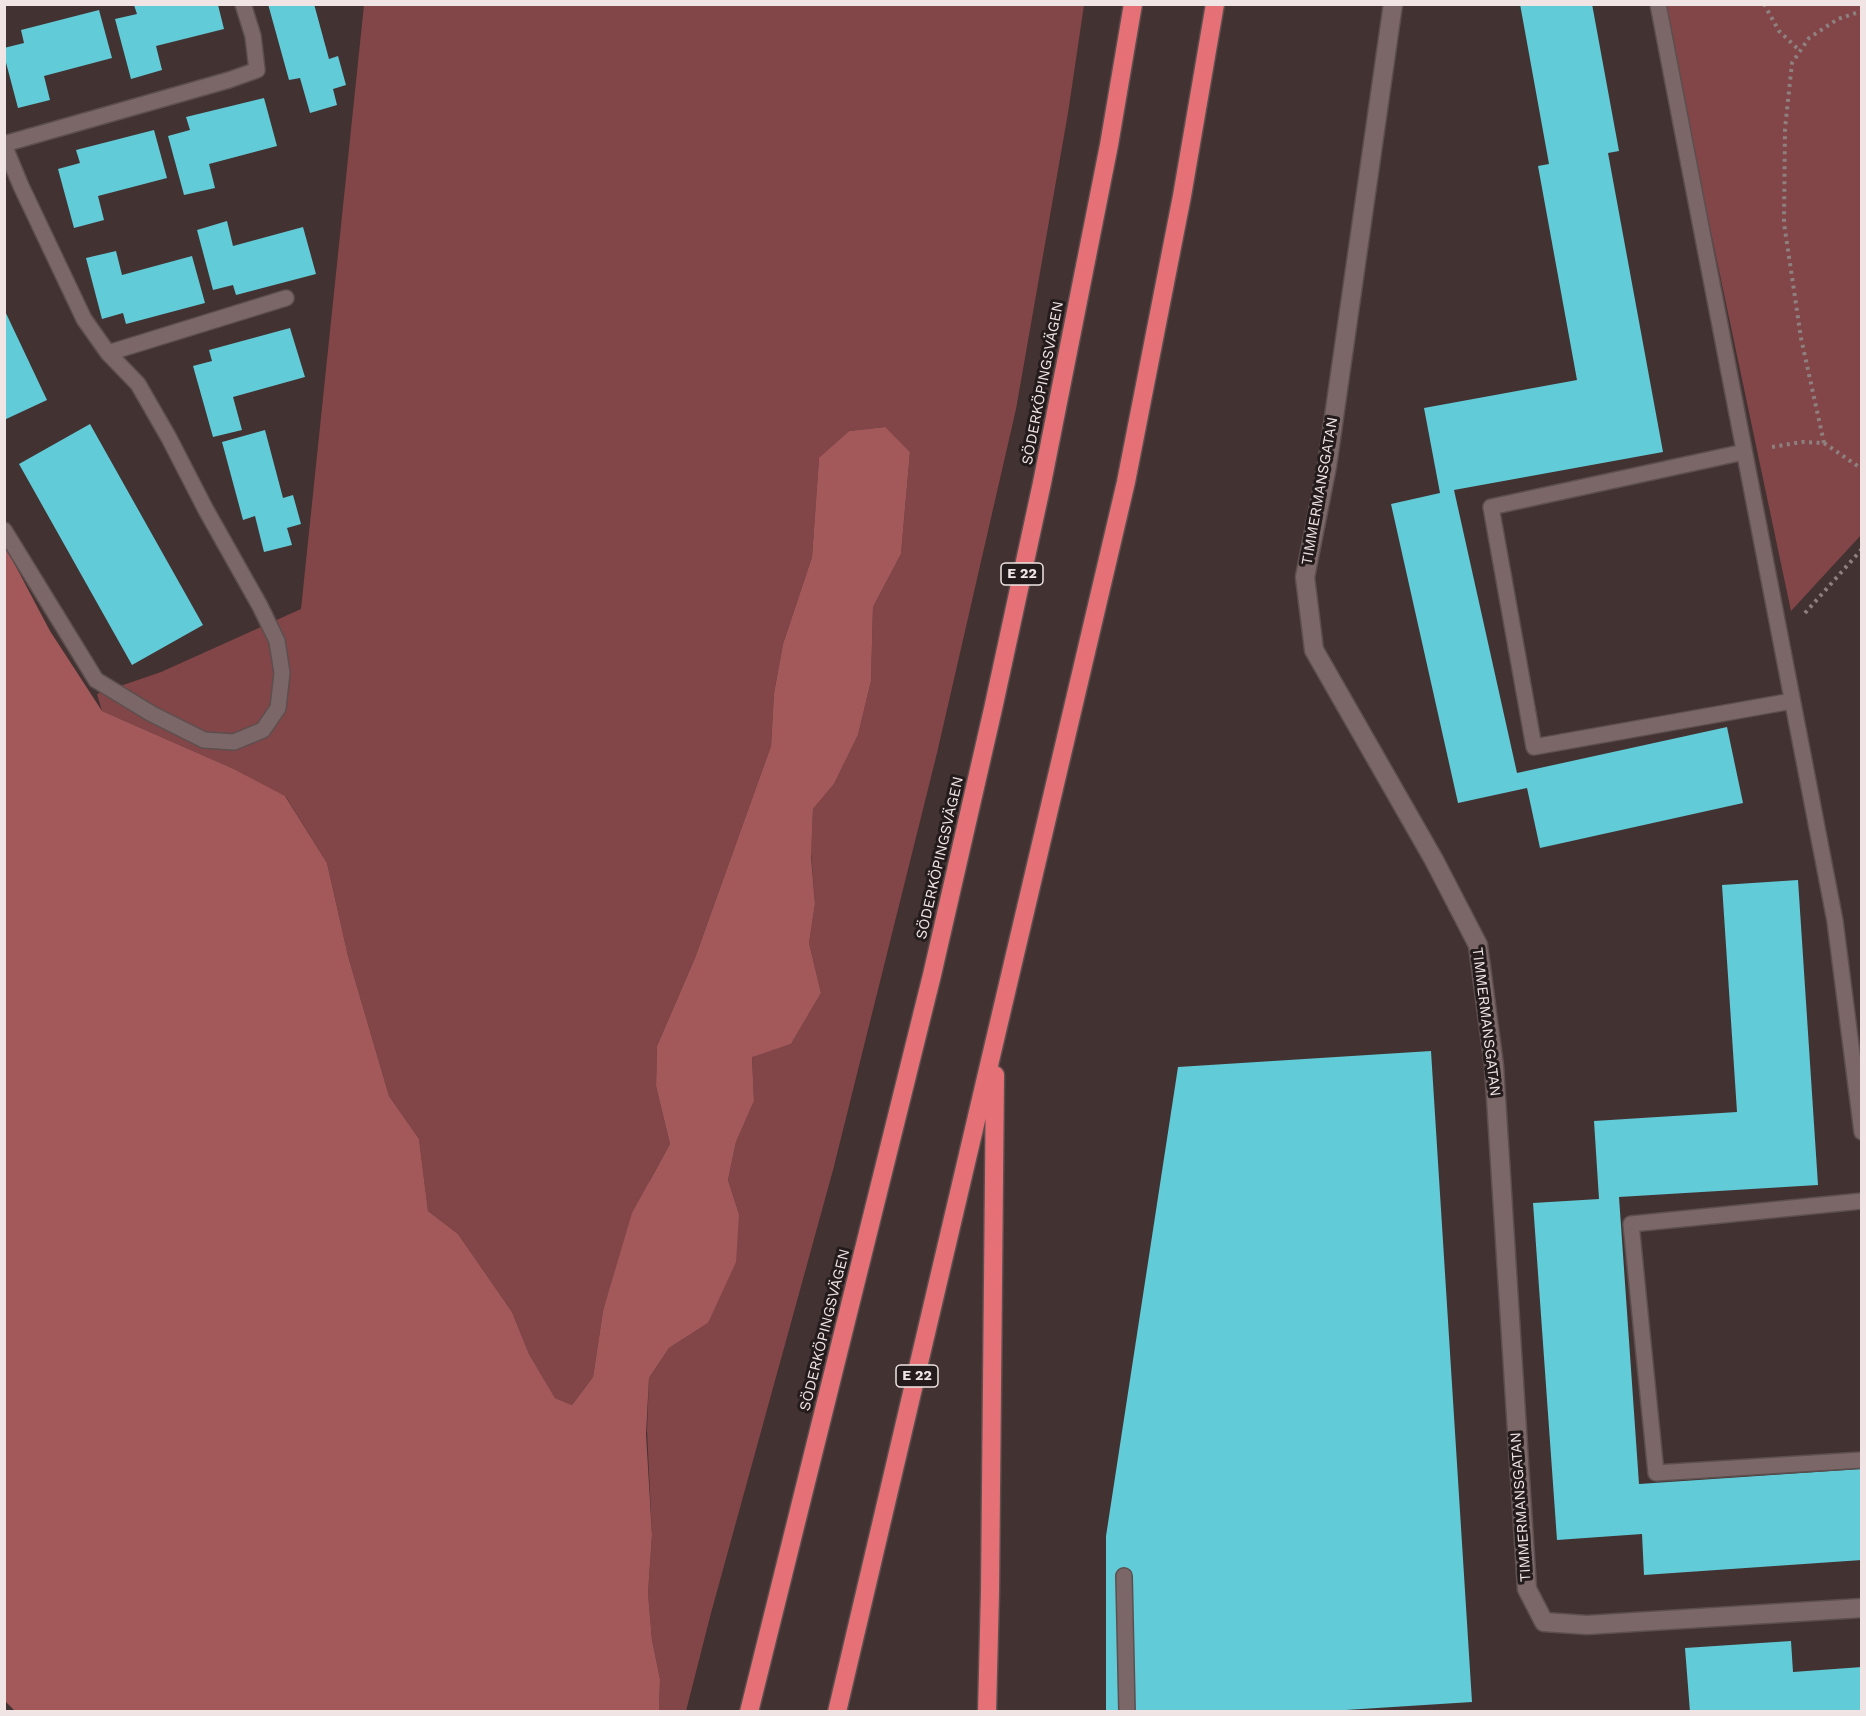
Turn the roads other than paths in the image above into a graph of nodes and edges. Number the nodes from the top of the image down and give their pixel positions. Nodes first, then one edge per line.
1 (243, 4) edge
2 (1133, 4) edge
3 (1215, 4) edge
4 (1393, 4) edge
5 (1658, 4) edge
6 (4, 145) edge
7 (286, 298) dead end
8 (108, 353) junction
9 (1744, 452) junction
10 (4, 530) edge
11 (1792, 701) junction
12 (995, 1040) junction
13 (1862, 1132) edge
14 (1862, 1201) edge
15 (1862, 1460) edge
16 (1124, 1576) dead end
17 (1862, 1608) edge
18 (749, 1712) edge
19 (837, 1712) edge
20 (987, 1712) edge
21 (1127, 1712) edge

1 - 6 lane
2 - 18 highway, SÖDERKÖPINGSVÄGEN / E 22
3 - 12 highway, E 22
4 - 17 street, TIMMERMANSGATAN
5 - 9 lane
6 - 8 lane
7 - 8 lane
8 - 10 lane
9 - 11 lane
9 - 11 lane
11 - 13 lane
12 - 19 highway, E 22
12 - 20 highway
14 - 15 lane
16 - 21 lane

